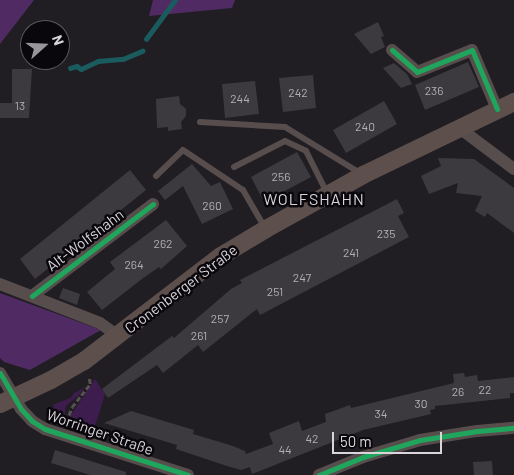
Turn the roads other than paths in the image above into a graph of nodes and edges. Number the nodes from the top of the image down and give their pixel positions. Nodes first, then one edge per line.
1 (392, 50) dead end
2 (514, 102) edge
3 (497, 109) junction
4 (200, 122) dead end
5 (458, 127) junction
6 (234, 167) dead end
7 (514, 169) edge
8 (363, 175) junction
9 (156, 176) dead end
10 (328, 194) junction
11 (153, 204) dead end
12 (266, 229) junction
13 (0, 284) edge
14 (32, 296) junction
15 (118, 336) junction
16 (0, 373) edge
17 (7, 401) edge
18 (514, 428) edge
19 (188, 475) edge
20 (319, 475) edge

1 - 3 street
2 - 3 main road, Cronenberger Straße
3 - 5 main road, Cronenberger Straße
4 - 8 lane
5 - 7 street
5 - 8 main road, Cronenberger Straße
6 - 10 lane
8 - 10 main road, Cronenberger Straße
9 - 12 lane
10 - 12 main road, Cronenberger Straße
11 - 14 street, Alt-Wolfshahn
12 - 15 main road, Cronenberger Straße
13 - 14 street
14 - 15 street
15 - 17 main road, Cronenberger Straße
16 - 17 street, Worringer Straße
17 - 19 street, Worringer Straße
18 - 20 street

